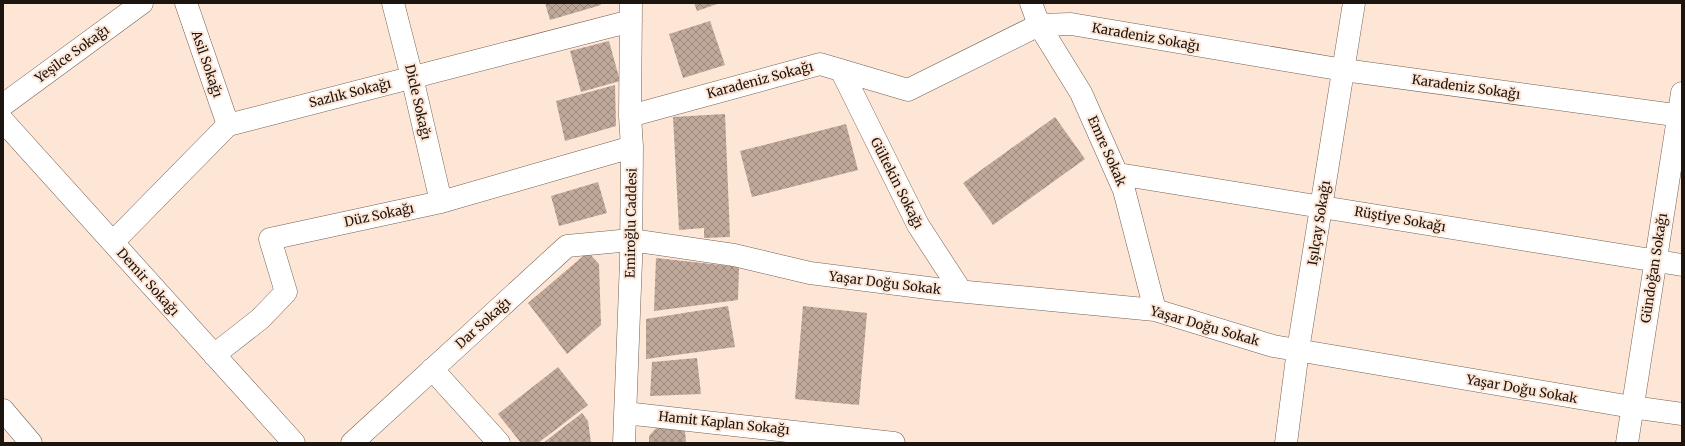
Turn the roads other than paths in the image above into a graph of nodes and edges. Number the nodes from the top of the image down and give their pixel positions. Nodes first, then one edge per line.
1 (186, 3) edge
2 (393, 3) edge
3 (1031, 3) edge
4 (1354, 3) edge
5 (127, 7) edge
6 (631, 12) edge
7 (1039, 25) junction
8 (841, 70) junction
9 (1344, 70) junction
10 (412, 77) junction
11 (1682, 92) edge
12 (3, 105) edge
13 (630, 116) junction
14 (1680, 116) edge
15 (3, 120) edge
16 (228, 125) junction
17 (632, 147) junction
18 (1118, 174) junction
19 (441, 202) junction
20 (1322, 206) junction
21 (631, 240) junction
22 (113, 242) junction
23 (1655, 261) junction
24 (1682, 265) edge
25 (961, 291) junction
26 (1155, 310) junction
27 (1298, 350) junction
28 (214, 355) junction
29 (432, 369) junction
30 (1632, 407) junction
31 (3, 410) edge
32 (625, 413) junction
33 (1682, 414) edge
34 (769, 435) edge
35 (31, 443) edge
36 (294, 443) edge
37 (352, 443) edge
38 (499, 443) edge
39 (624, 443) edge
40 (894, 443) edge
41 (1286, 443) edge
42 (1626, 443) edge

1 - 16 street, Asil Sokağı
2 - 10 street, Dicle Sokağı
3 - 7 street, Emre Sokak
4 - 9 street, Işılçay Sokağı
5 - 12 street, Yeşilce Sokağı
6 - 10 street, Sazlık Sokağı
6 - 13 street, Emiroğlu Caddesi
7 - 8 street, Karadeniz Sokağı
7 - 9 street, Karadeniz Sokağı
7 - 18 street, Emre Sokak
8 - 13 street, Karadeniz Sokağı
8 - 25 street, Gültekin Sokağı
9 - 14 street, Karadeniz Sokağı
9 - 20 street, Işılçay Sokağı
10 - 16 street, Sazlık Sokağı
10 - 19 street, Dicle Sokağı
11 - 14 street, Gündoğan Sokağı
13 - 17 street, Emiroğlu Caddesi
14 - 23 street, Gündoğan Sokağı
15 - 22 street, Demir Sokağı
16 - 22 street
17 - 19 street, Düz Sokağı
17 - 21 street, Emiroğlu Caddesi
18 - 20 street, Rüştiye Sokağı
18 - 26 street, Emre Sokak
19 - 28 street, Düz Sokağı
20 - 23 street, Rüştiye Sokağı
20 - 27 street, Işılçay Sokağı
21 - 25 street, Yaşar Doğu Sokak
21 - 29 street, Dar Sokağı
21 - 32 street, Emiroğlu Caddesi
22 - 28 street, Demir Sokağı
23 - 24 street, Rüştiye Sokağı
23 - 30 street, Gündoğan Sokağı
25 - 26 street, Yaşar Doğu Sokak
26 - 27 street, Yaşar Doğu Sokak
27 - 30 street, Yaşar Doğu Sokak
27 - 41 street, Işılçay Sokağı
28 - 36 street, Demir Sokağı
29 - 37 street, Dar Sokağı
29 - 38 street
30 - 33 street, Yaşar Doğu Sokak
30 - 42 street, Gündoğan Sokağı
31 - 35 street
32 - 34 street, Hamit Kaplan Sokağı
32 - 39 street, Emiroğlu Caddesi
34 - 40 street, Hamit Kaplan Sokağı

